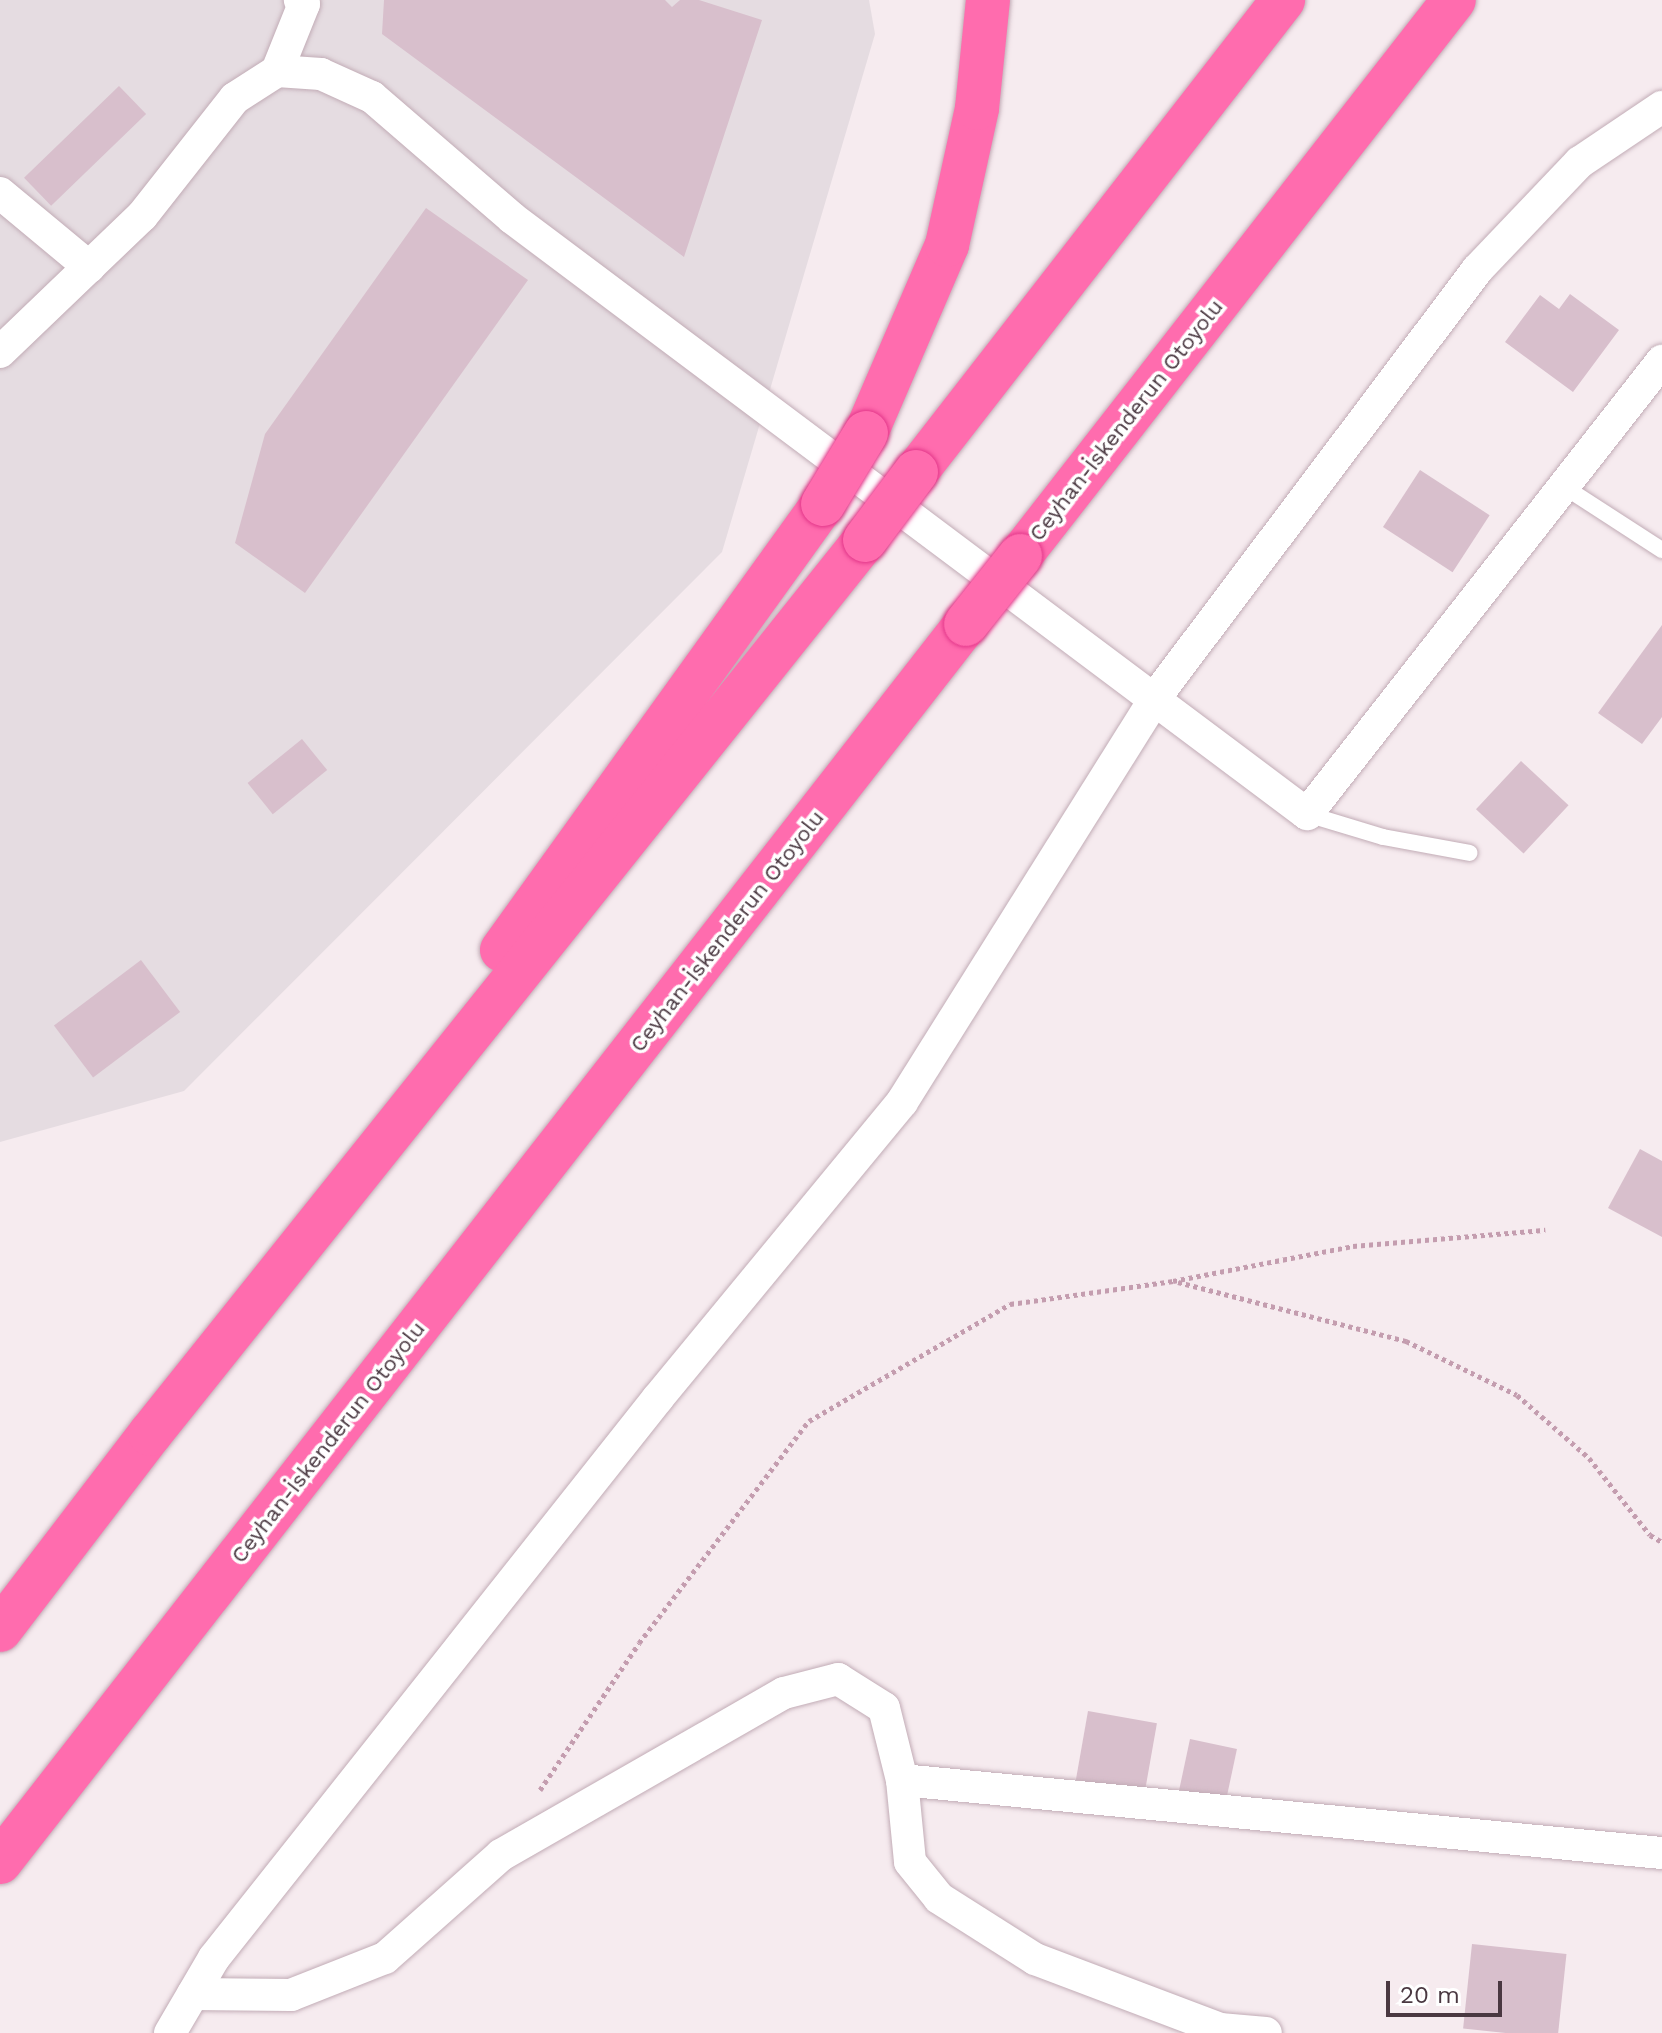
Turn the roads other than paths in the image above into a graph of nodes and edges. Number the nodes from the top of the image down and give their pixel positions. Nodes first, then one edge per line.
1 (300, 0) edge
2 (988, 0) edge
3 (1283, 0) edge
4 (1454, 0) edge
5 (277, 71) junction
6 (1662, 107) edge
7 (0, 193) edge
8 (89, 267) junction
9 (0, 352) edge
10 (1662, 361) edge
11 (1563, 486) junction
12 (1662, 550) edge
13 (1155, 698) junction
14 (1307, 814) junction
15 (1470, 853) dead end
16 (150, 1434) junction
17 (0, 1630) edge
18 (902, 1780) junction
19 (1662, 1853) edge
20 (0, 1862) edge
21 (193, 1994) junction
22 (170, 2033) edge
23 (1266, 2033) edge

1 - 5 street
2 - 16 highway, bridge
3 - 16 highway, bridge
4 - 20 highway, Ceyhan-İskenderun Otoyolu, bridge
5 - 8 street
5 - 13 street
6 - 13 street
7 - 8 street
8 - 9 street
10 - 11 street
11 - 12 lane
11 - 14 street
13 - 14 street
13 - 21 street
14 - 15 lane
16 - 17 highway
18 - 19 street
18 - 21 street
18 - 23 street
21 - 22 street

